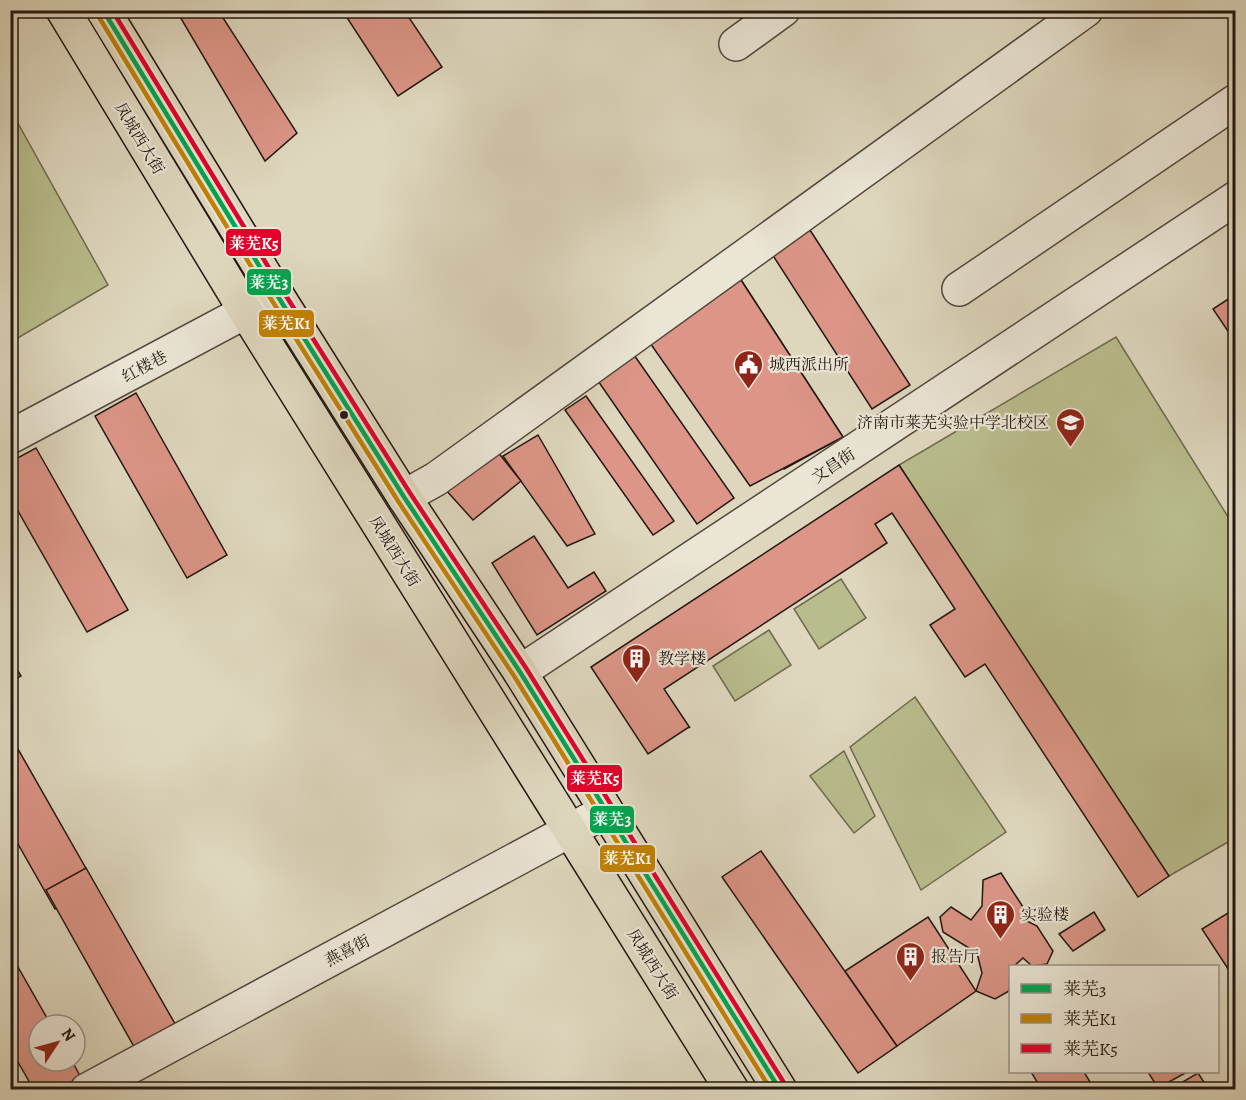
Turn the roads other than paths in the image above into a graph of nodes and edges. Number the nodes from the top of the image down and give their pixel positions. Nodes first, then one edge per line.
1 (63, 10) edge
2 (103, 10) edge
3 (783, 10) edge
4 (1086, 10) edge
5 (736, 44) dead end
6 (1236, 101) edge
7 (1236, 198) edge
8 (959, 289) dead end
9 (277, 295) junction
10 (246, 312) junction
11 (10, 437) edge
12 (404, 497) junction
13 (520, 672) junction
14 (606, 811) junction
15 (569, 830) junction
16 (87, 1089) edge
17 (732, 1089) edge
18 (780, 1089) edge

1 - 10 main road, 凤城西大街
2 - 9 main road
3 - 5 street
4 - 12 street
6 - 8 street
7 - 13 street, 文昌街
9 - 10 street, 红楼巷
9 - 12 main road
10 - 11 street, 红楼巷
10 - 15 main road, 凤城西大街
12 - 13 main road
13 - 14 main road
14 - 15 street, 燕喜街
14 - 18 main road
15 - 16 street, 燕喜街
15 - 17 main road, 凤城西大街

